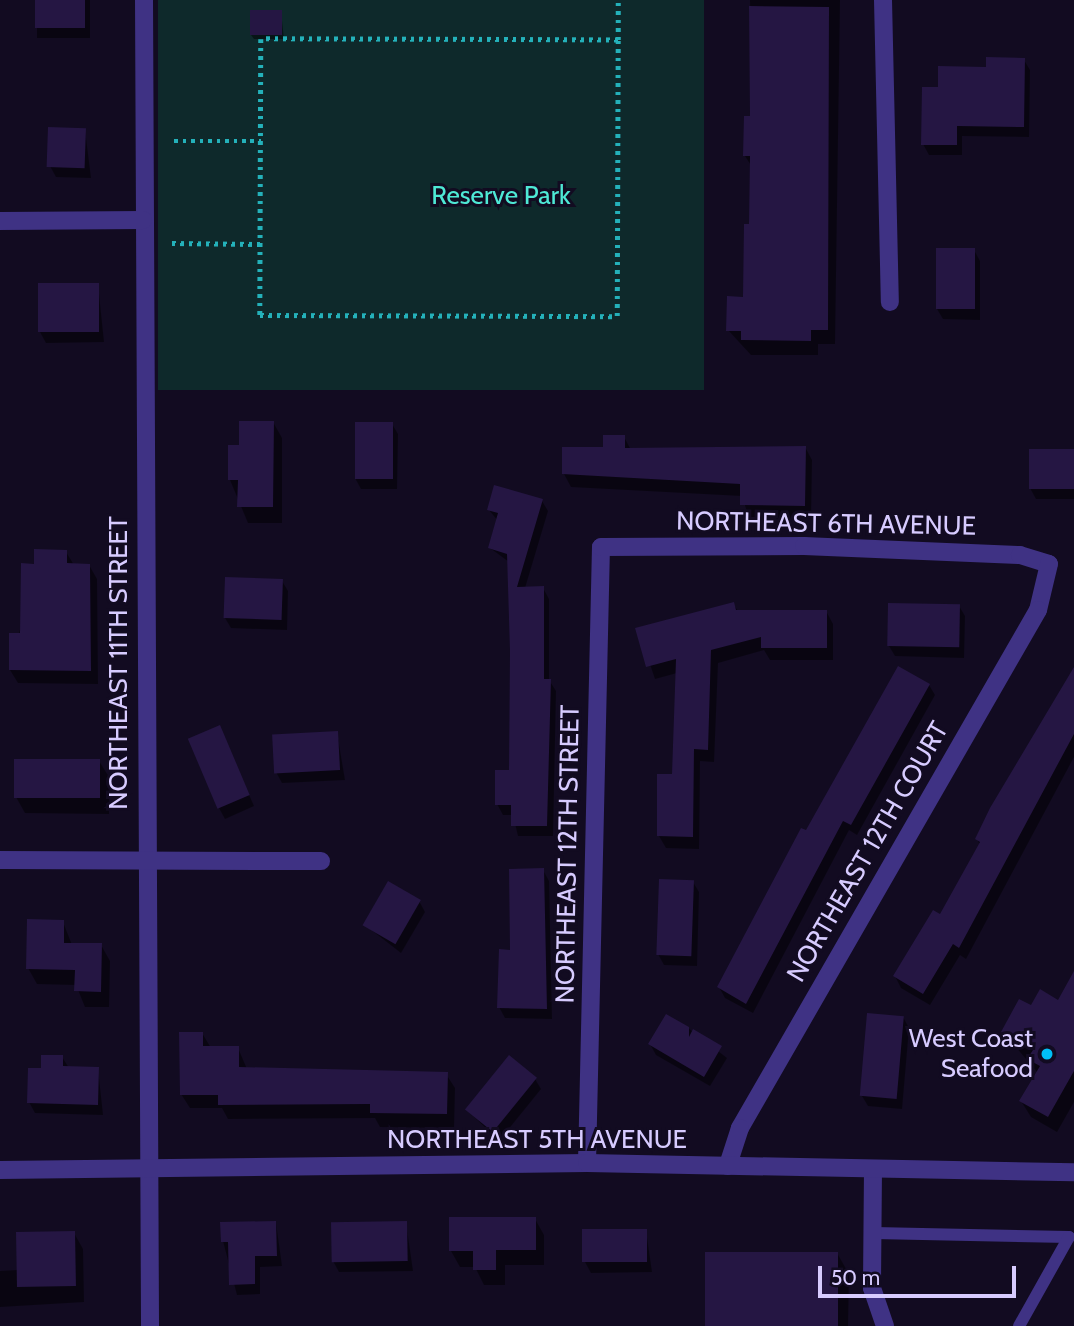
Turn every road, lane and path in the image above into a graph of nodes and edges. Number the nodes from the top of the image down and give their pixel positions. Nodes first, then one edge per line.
1 (144, 0) edge
2 (618, 0) edge
3 (883, 0) edge
4 (618, 40) junction
5 (173, 141) dead end
6 (261, 141) junction
7 (143, 220) junction
8 (0, 221) edge
9 (172, 243) dead end
10 (260, 244) junction
11 (890, 302) dead end
12 (601, 547) joint
13 (1049, 564) joint
14 (146, 858) junction
15 (0, 860) edge
16 (321, 860) dead end
17 (587, 1163) junction
18 (728, 1166) junction
19 (873, 1168) junction
20 (0, 1170) edge
21 (149, 1170) junction
22 (1074, 1172) edge
23 (874, 1233) junction
24 (150, 1326) edge
25 (885, 1326) edge
26 (1019, 1326) edge

1 - 7 street, NORTHEAST 11TH STREET
2 - 4 path
3 - 11 street
4 - 6 path
4 - 10 path
5 - 6 path
6 - 10 path
7 - 8 street
7 - 14 street, NORTHEAST 11TH STREET
9 - 10 path
12 - 13 street, NORTHEAST 6TH AVENUE
12 - 17 street, NORTHEAST 12TH STREET
13 - 18 street, NORTHEAST 12TH COURT
14 - 15 street
14 - 16 street
14 - 21 street, NORTHEAST 11TH STREET
17 - 18 street, NORTHEAST 5TH AVENUE
17 - 21 street, NORTHEAST 5TH AVENUE
18 - 19 street, NORTHEAST 5TH AVENUE
19 - 22 street, NORTHEAST 5TH AVENUE
19 - 23 street
20 - 21 street, NORTHEAST 5TH AVENUE
21 - 24 street, NORTHEAST 11TH STREET
23 - 25 street
23 - 26 lane

